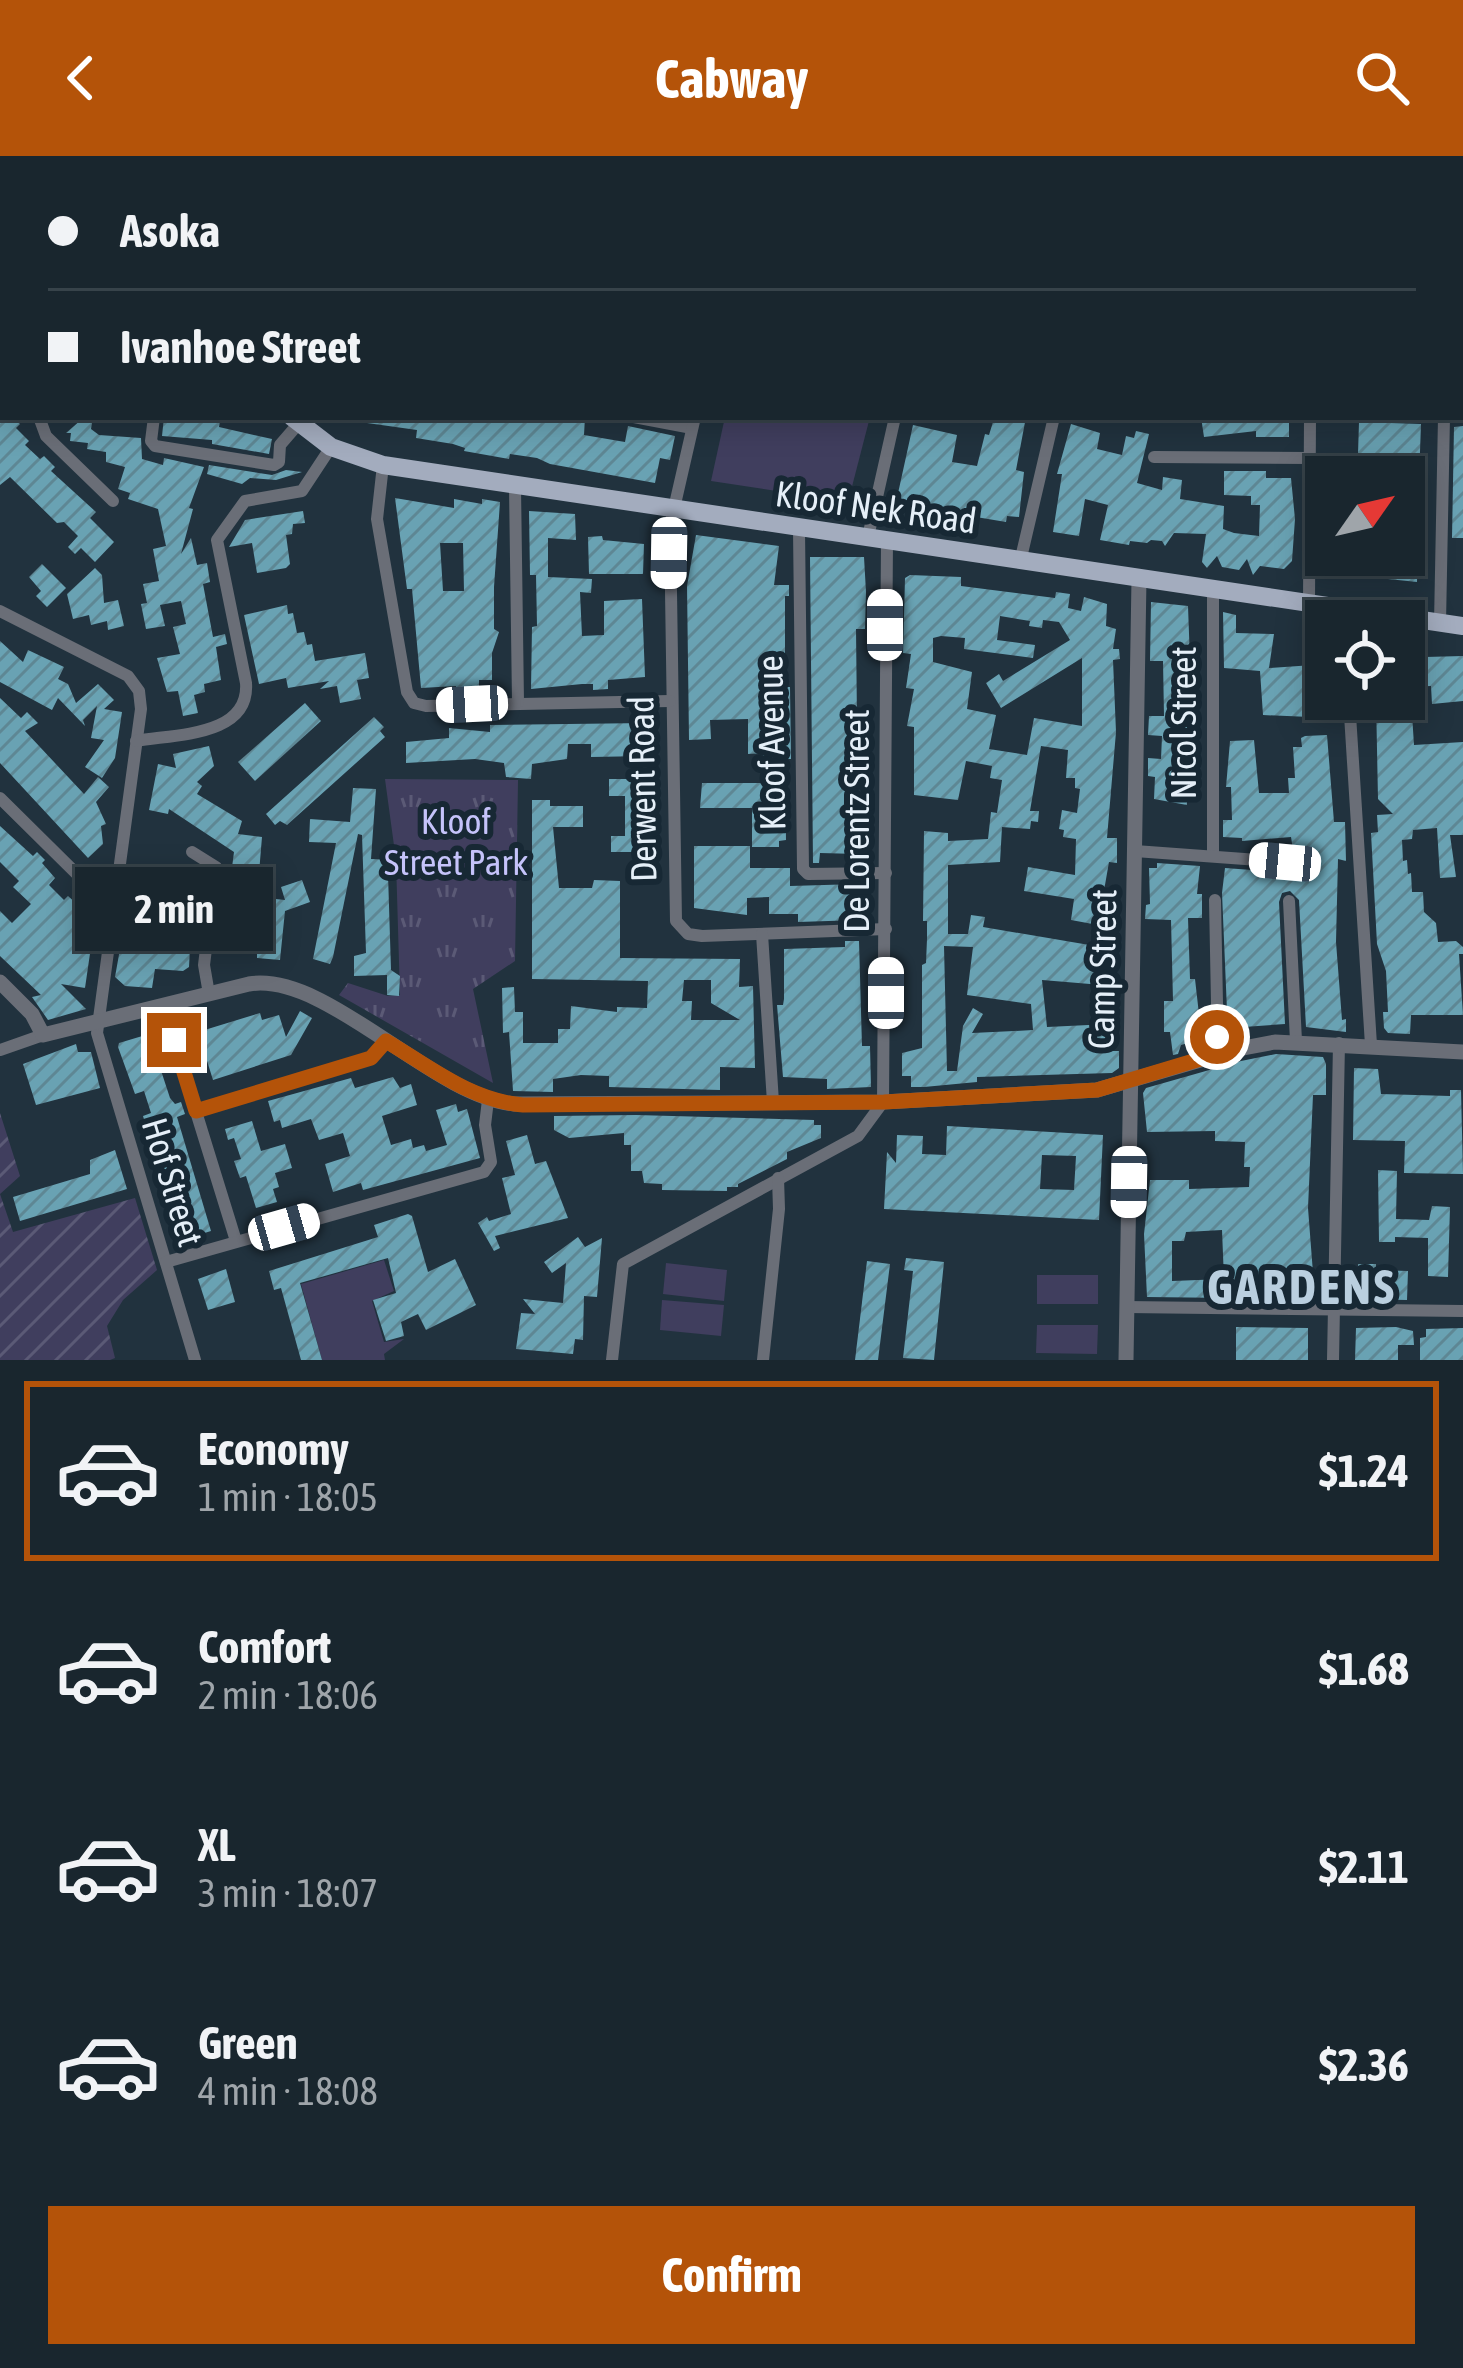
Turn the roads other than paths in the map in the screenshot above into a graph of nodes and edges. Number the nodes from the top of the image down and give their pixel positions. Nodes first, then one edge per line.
1 (40, 420) edge
2 (154, 420) edge
3 (296, 420) edge
4 (895, 420) edge
5 (1053, 420) edge
6 (1310, 420) edge
7 (1444, 420) edge
8 (693, 423) edge
9 (331, 447) junction
10 (1309, 456) edge
11 (1154, 457) dead end
12 (1305, 458) edge
13 (383, 465) junction
14 (515, 487) junction
15 (113, 501) dead end
16 (673, 512) junction
17 (799, 530) junction
18 (878, 538) junction
19 (1020, 562) junction
20 (1139, 579) junction
21 (1213, 590) junction
22 (1305, 603) edge
23 (0, 611) edge
24 (1425, 621) edge
25 (1440, 622) junction
26 (1463, 626) edge
27 (670, 700) junction
28 (518, 702) junction
29 (1350, 720) edge
30 (136, 741) junction
31 (0, 798) edge
32 (1135, 850) junction
33 (193, 852) dead end
34 (1214, 856) junction
35 (1285, 862) dead end
36 (886, 873) junction
37 (113, 896) junction
38 (1215, 900) dead end
39 (1289, 901) dead end
40 (886, 929) junction
41 (762, 934) junction
42 (0, 982) edge
43 (209, 994) junction
44 (163, 1005) junction
45 (97, 1022) junction
46 (43, 1035) junction
47 (386, 1041) junction
48 (1296, 1041) junction
49 (1339, 1043) junction
50 (2, 1045) edge
51 (1371, 1045) junction
52 (1463, 1052) edge
53 (1217, 1054) junction
54 (1130, 1082) junction
55 (488, 1100) junction
56 (772, 1102) junction
57 (884, 1102) junction
58 (196, 1111) junction
59 (778, 1178) junction
60 (236, 1240) junction
61 (166, 1262) junction
62 (1126, 1307) junction
63 (1334, 1309) junction
64 (1463, 1311) edge
65 (196, 1360) edge
66 (612, 1360) edge
67 (764, 1360) edge
68 (1126, 1360) edge
69 (1334, 1360) edge

1 - 15 street
2 - 3 street
3 - 9 main road, Kloof Nek Road
4 - 18 street, De Lorentz Street
5 - 19 street
6 - 10 street
7 - 25 street
8 - 16 street, Derwent Road
9 - 13 main road, Kloof Nek Road
9 - 30 street
11 - 12 street
13 - 14 main road, Kloof Nek Road
13 - 28 street
14 - 16 main road, Kloof Nek Road
14 - 28 street
16 - 17 main road, Kloof Nek Road
16 - 27 street, Derwent Road
17 - 18 main road, Kloof Nek Road
17 - 36 street, Kloof Avenue
18 - 19 main road, Kloof Nek Road
18 - 36 street, De Lorentz Street
19 - 20 main road, Kloof Nek Road
20 - 21 main road, Kloof Nek Road
20 - 32 street, Camp Street
21 - 22 main road, Kloof Nek Road
21 - 34 street, Nicol Street
23 - 30 street
24 - 25 main road, Kloof Nek Road
25 - 26 main road, Kloof Nek Road
27 - 28 street
27 - 41 street, Derwent Road
29 - 51 street
30 - 37 street
31 - 37 street
32 - 34 street
32 - 54 street, Camp Street
33 - 43 street
34 - 35 street
36 - 40 street, De Lorentz Street
37 - 45 street
38 - 53 street
39 - 48 street
40 - 41 street, Derwent Road
40 - 57 street, De Lorentz Street
41 - 56 street
42 - 46 street
43 - 44 street
43 - 47 street
44 - 45 street
44 - 58 street
45 - 46 street
45 - 61 street, Hof Street
46 - 50 street
47 - 55 street
47 - 58 street
48 - 49 street
48 - 53 street
49 - 51 street
49 - 63 street
51 - 52 street
53 - 54 street
54 - 57 street
54 - 62 street, Camp Street
55 - 56 street
55 - 60 street
56 - 57 street
57 - 59 street
58 - 60 street
59 - 66 street
59 - 67 street
60 - 61 street
61 - 65 street, Hof Street
62 - 63 street
62 - 68 street, Camp Street
63 - 64 street
63 - 69 street

